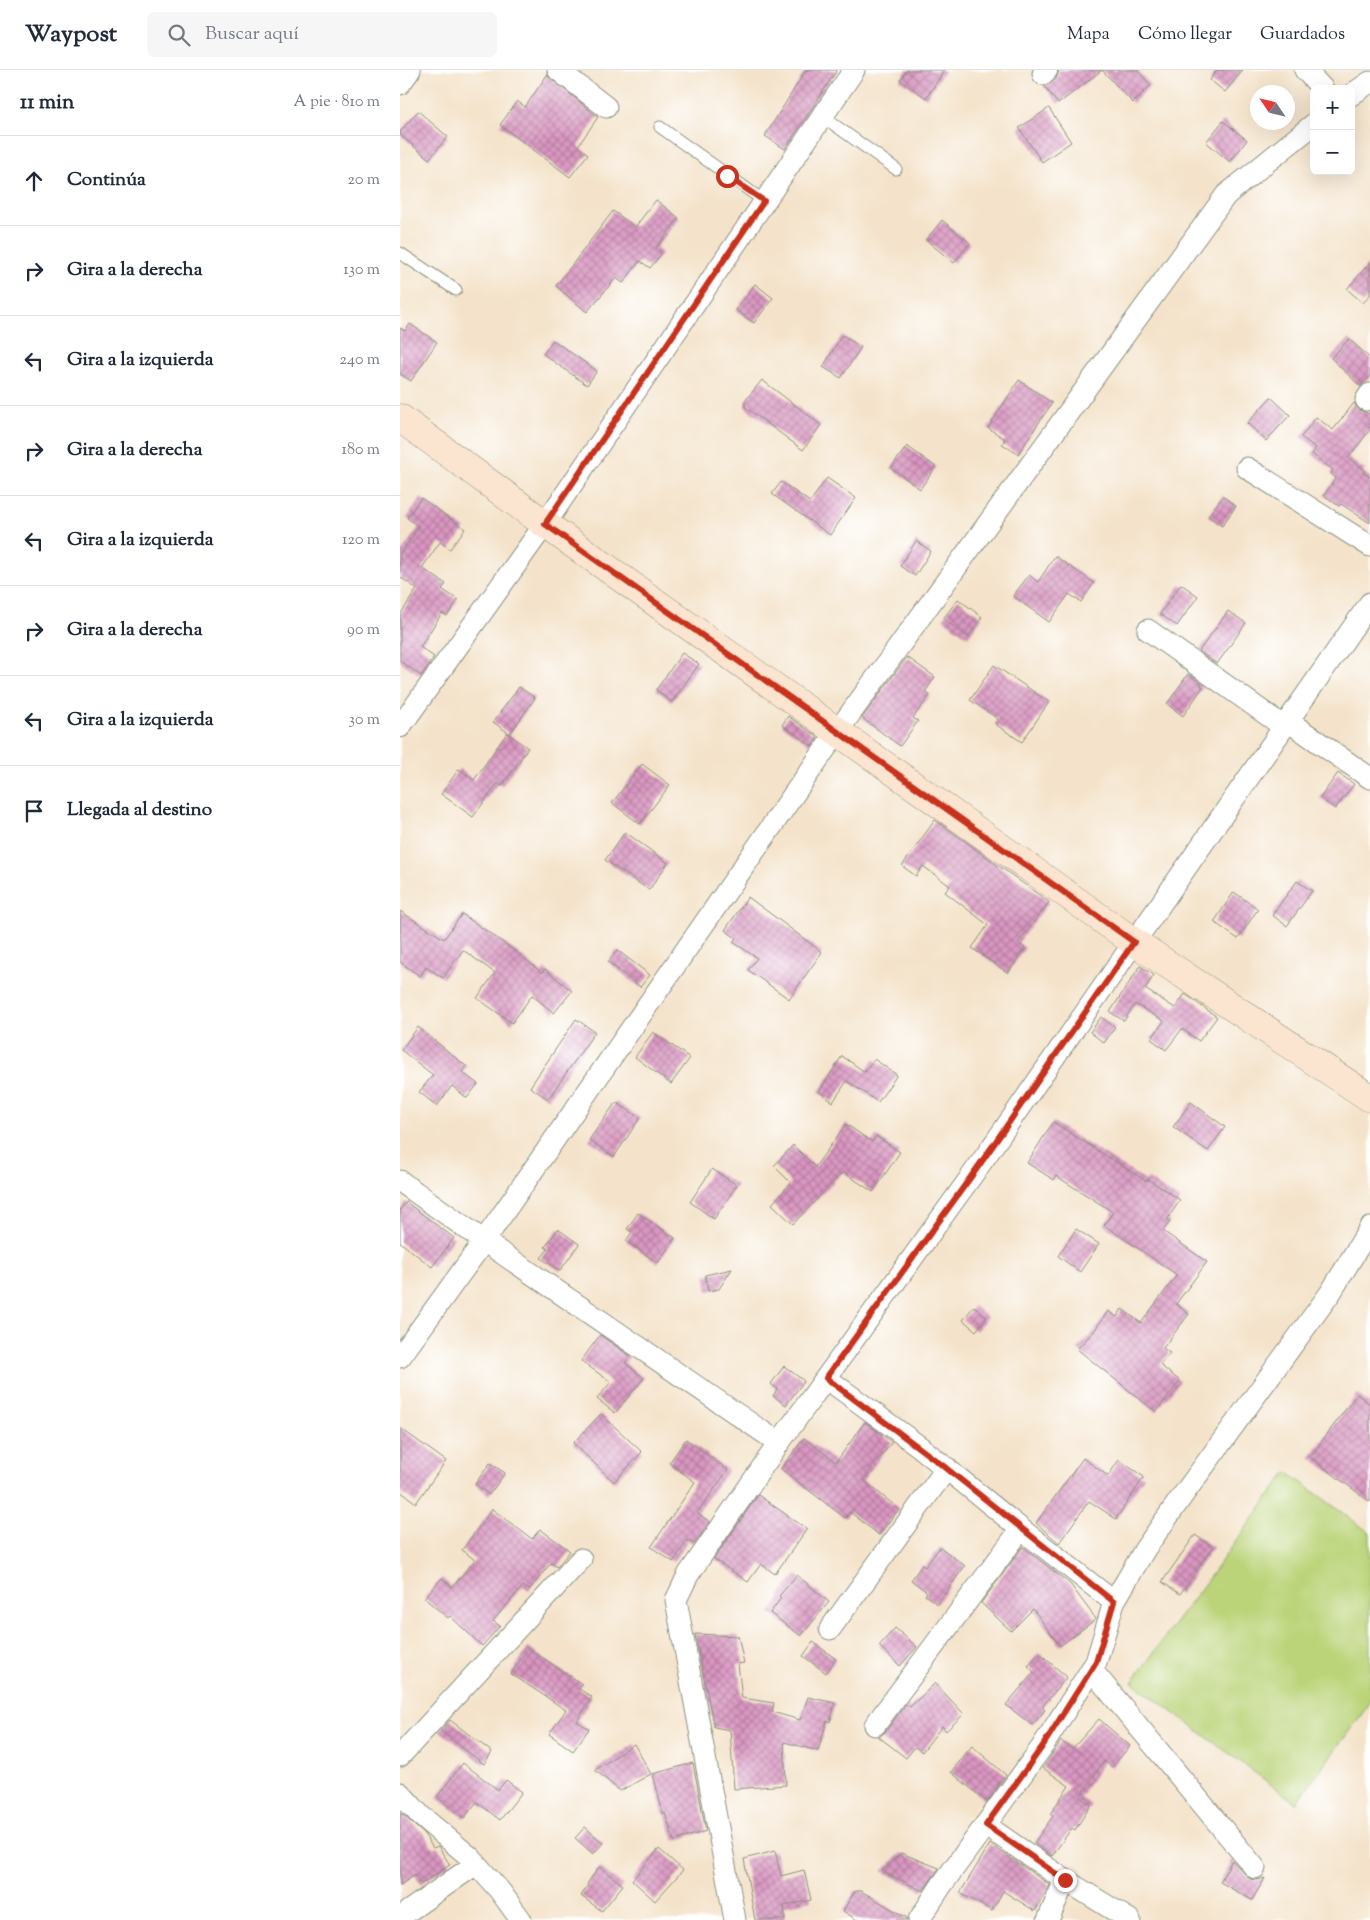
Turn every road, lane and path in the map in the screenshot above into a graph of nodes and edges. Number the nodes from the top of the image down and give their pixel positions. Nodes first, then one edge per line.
1 (410, 70) edge
2 (558, 70) edge
3 (854, 70) edge
4 (1305, 70) edge
5 (1370, 82) edge
6 (400, 84) edge
7 (1319, 85) edge
8 (1355, 92) edge
9 (606, 106) dead end
10 (822, 116) junction
11 (660, 127) dead end
12 (1310, 127) edge
13 (896, 169) dead end
14 (764, 201) junction
15 (400, 253) edge
16 (456, 290) dead end
17 (400, 418) edge
18 (1247, 468) dead end
19 (545, 524) junction
20 (1370, 546) edge
21 (1370, 603) edge
22 (1148, 630) dead end
23 (1286, 724) junction
24 (400, 727) edge
25 (837, 732) junction
26 (1370, 778) edge
27 (1134, 942) junction
28 (1370, 1098) edge
29 (400, 1181) edge
30 (1370, 1228) edge
31 (484, 1241) junction
32 (401, 1355) edge
33 (826, 1378) junction
34 (779, 1443) junction
35 (946, 1468) junction
36 (1022, 1529) junction
37 (582, 1559) dead end
38 (1114, 1602) junction
39 (830, 1629) dead end
40 (1091, 1669) junction
41 (876, 1725) dead end
42 (400, 1756) edge
43 (400, 1793) edge
44 (986, 1825) junction
45 (476, 1864) junction
46 (1255, 1868) dead end
47 (1065, 1880) junction
48 (400, 1917) edge
49 (521, 1920) edge
50 (735, 1920) edge
51 (919, 1920) edge
52 (1048, 1920) edge
53 (1130, 1920) edge

1 - 6 street
2 - 9 street
3 - 10 street
4 - 7 street
5 - 8 street
10 - 13 lane
10 - 14 street
11 - 14 lane
12 - 25 street
14 - 19 street
15 - 16 lane
17 - 19 street
18 - 20 street
19 - 24 street
19 - 25 street
21 - 23 street
22 - 23 street
23 - 26 street
23 - 27 street
25 - 27 street
25 - 31 street
27 - 28 street
27 - 33 street
29 - 31 street
30 - 38 street
31 - 32 street
31 - 34 street
33 - 34 street
33 - 35 street
34 - 50 street
35 - 36 street
35 - 39 street
36 - 38 street
36 - 41 street
37 - 42 street
38 - 40 street
40 - 44 street
40 - 46 street
43 - 45 street
44 - 47 street
44 - 51 street
45 - 48 street
45 - 49 street
47 - 52 street
47 - 53 street

